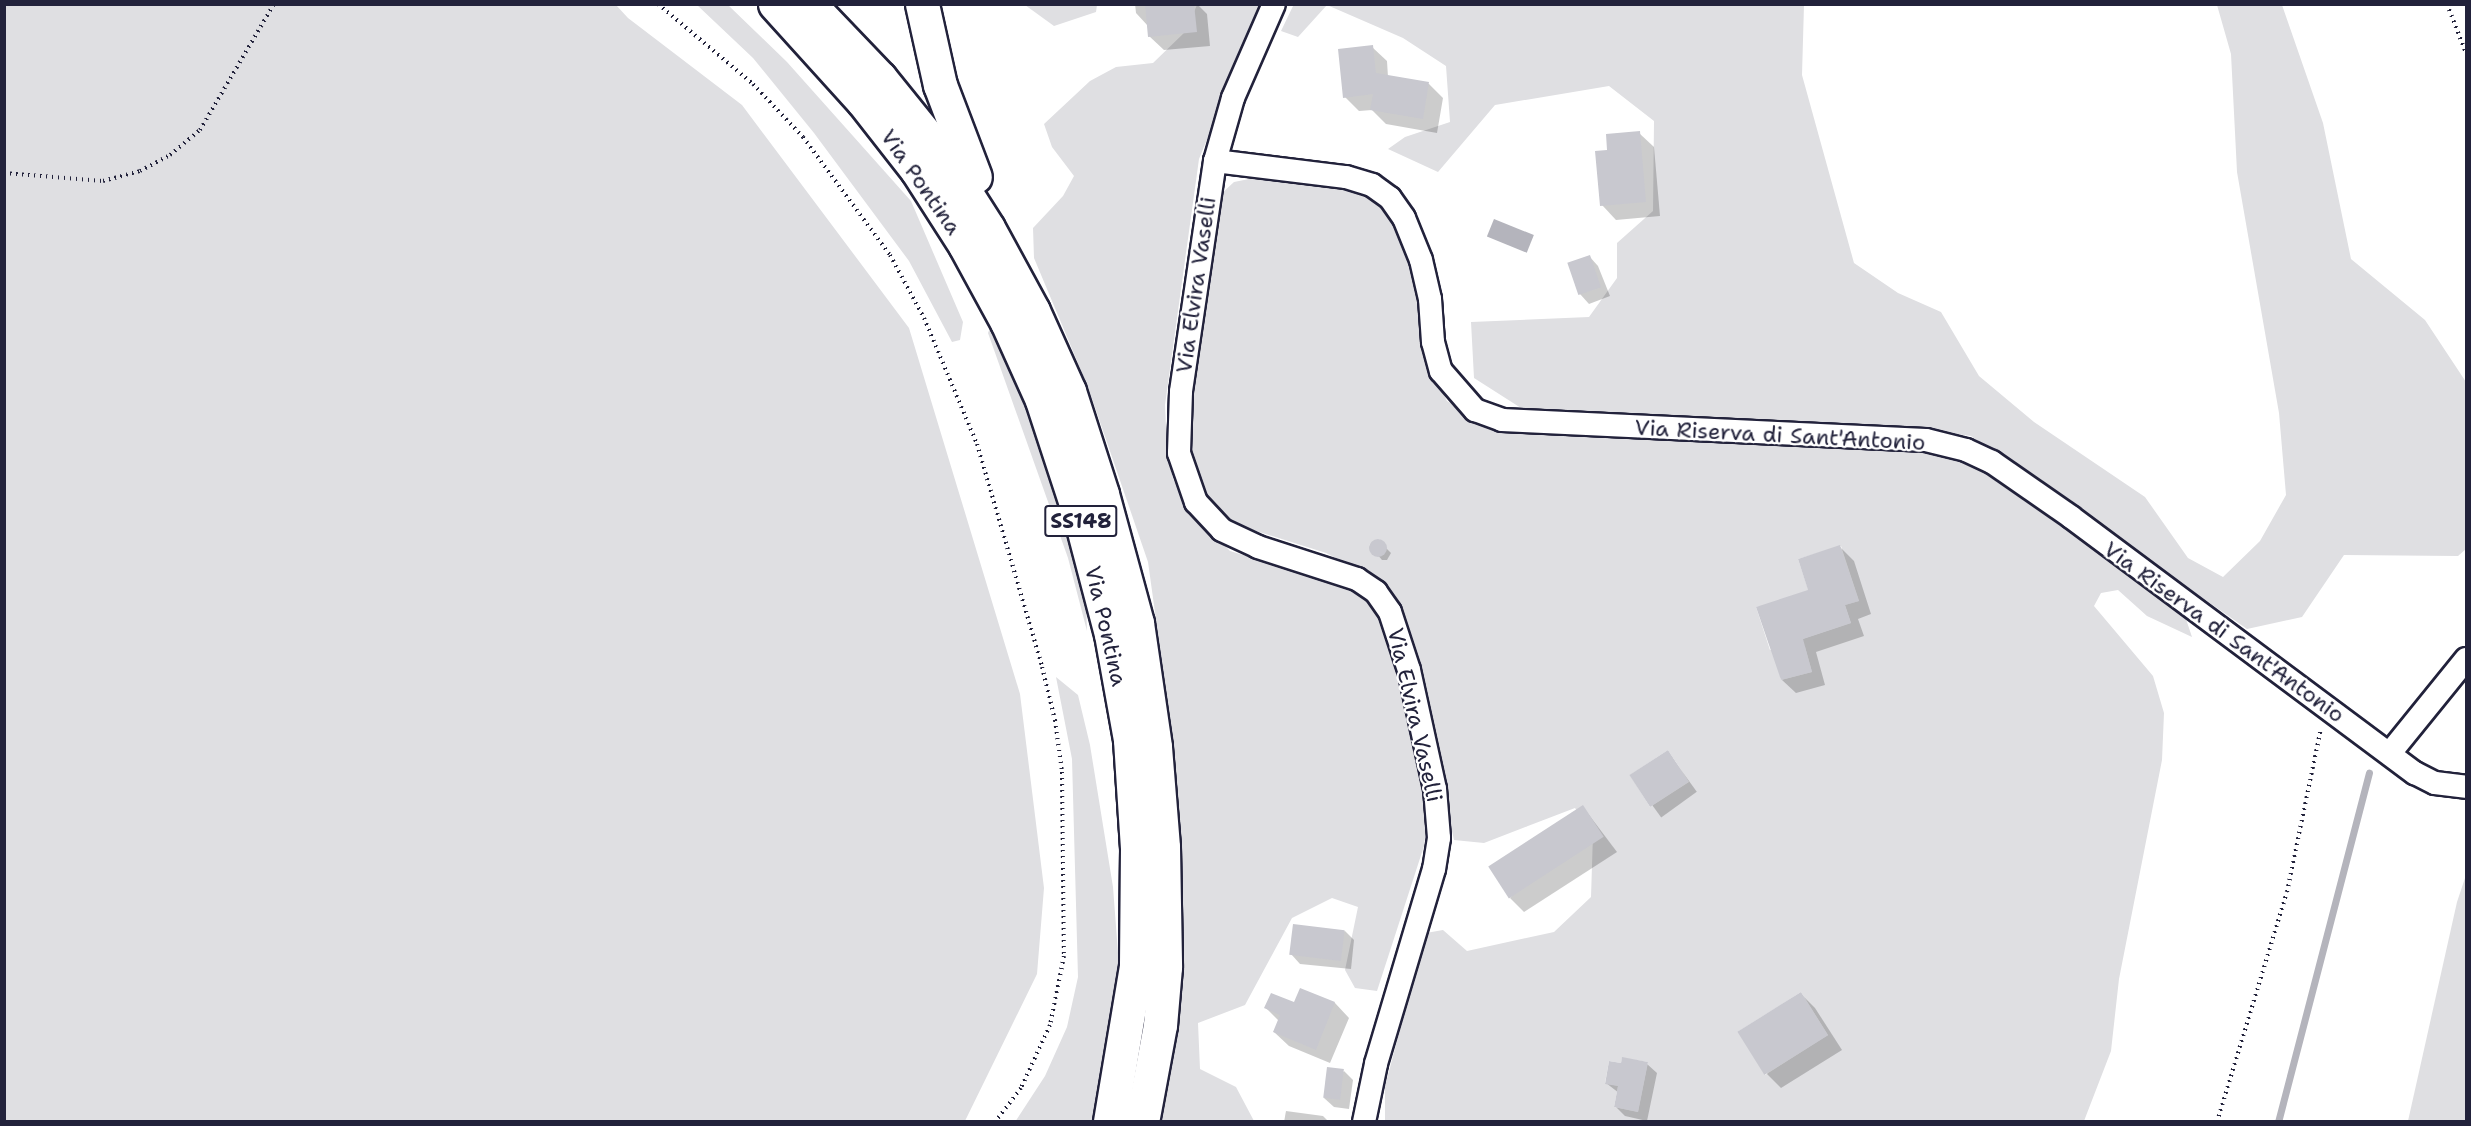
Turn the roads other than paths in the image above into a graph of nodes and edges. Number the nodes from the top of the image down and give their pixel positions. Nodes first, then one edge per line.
1 (775, 4) edge
2 (809, 4) edge
3 (922, 4) edge
4 (1274, 4) edge
5 (1215, 161) junction
6 (1033, 311) junction
7 (2466, 659) edge
8 (2390, 753) junction
9 (2466, 787) edge
10 (1110, 1122) edge
11 (1142, 1122) edge
12 (1364, 1122) edge

1 - 10 highway, Via Pontina / SS148
2 - 6 highway, Via Pontina / SS148
3 - 6 highway
4 - 5 street, Via Elvira Vaselli
5 - 8 street, Via Riserva di Sant'Antonio
5 - 12 street, Via Elvira Vaselli
6 - 11 highway, Via Pontina / SS148
7 - 8 street
8 - 9 street, Via Riserva di Sant'Antonio

